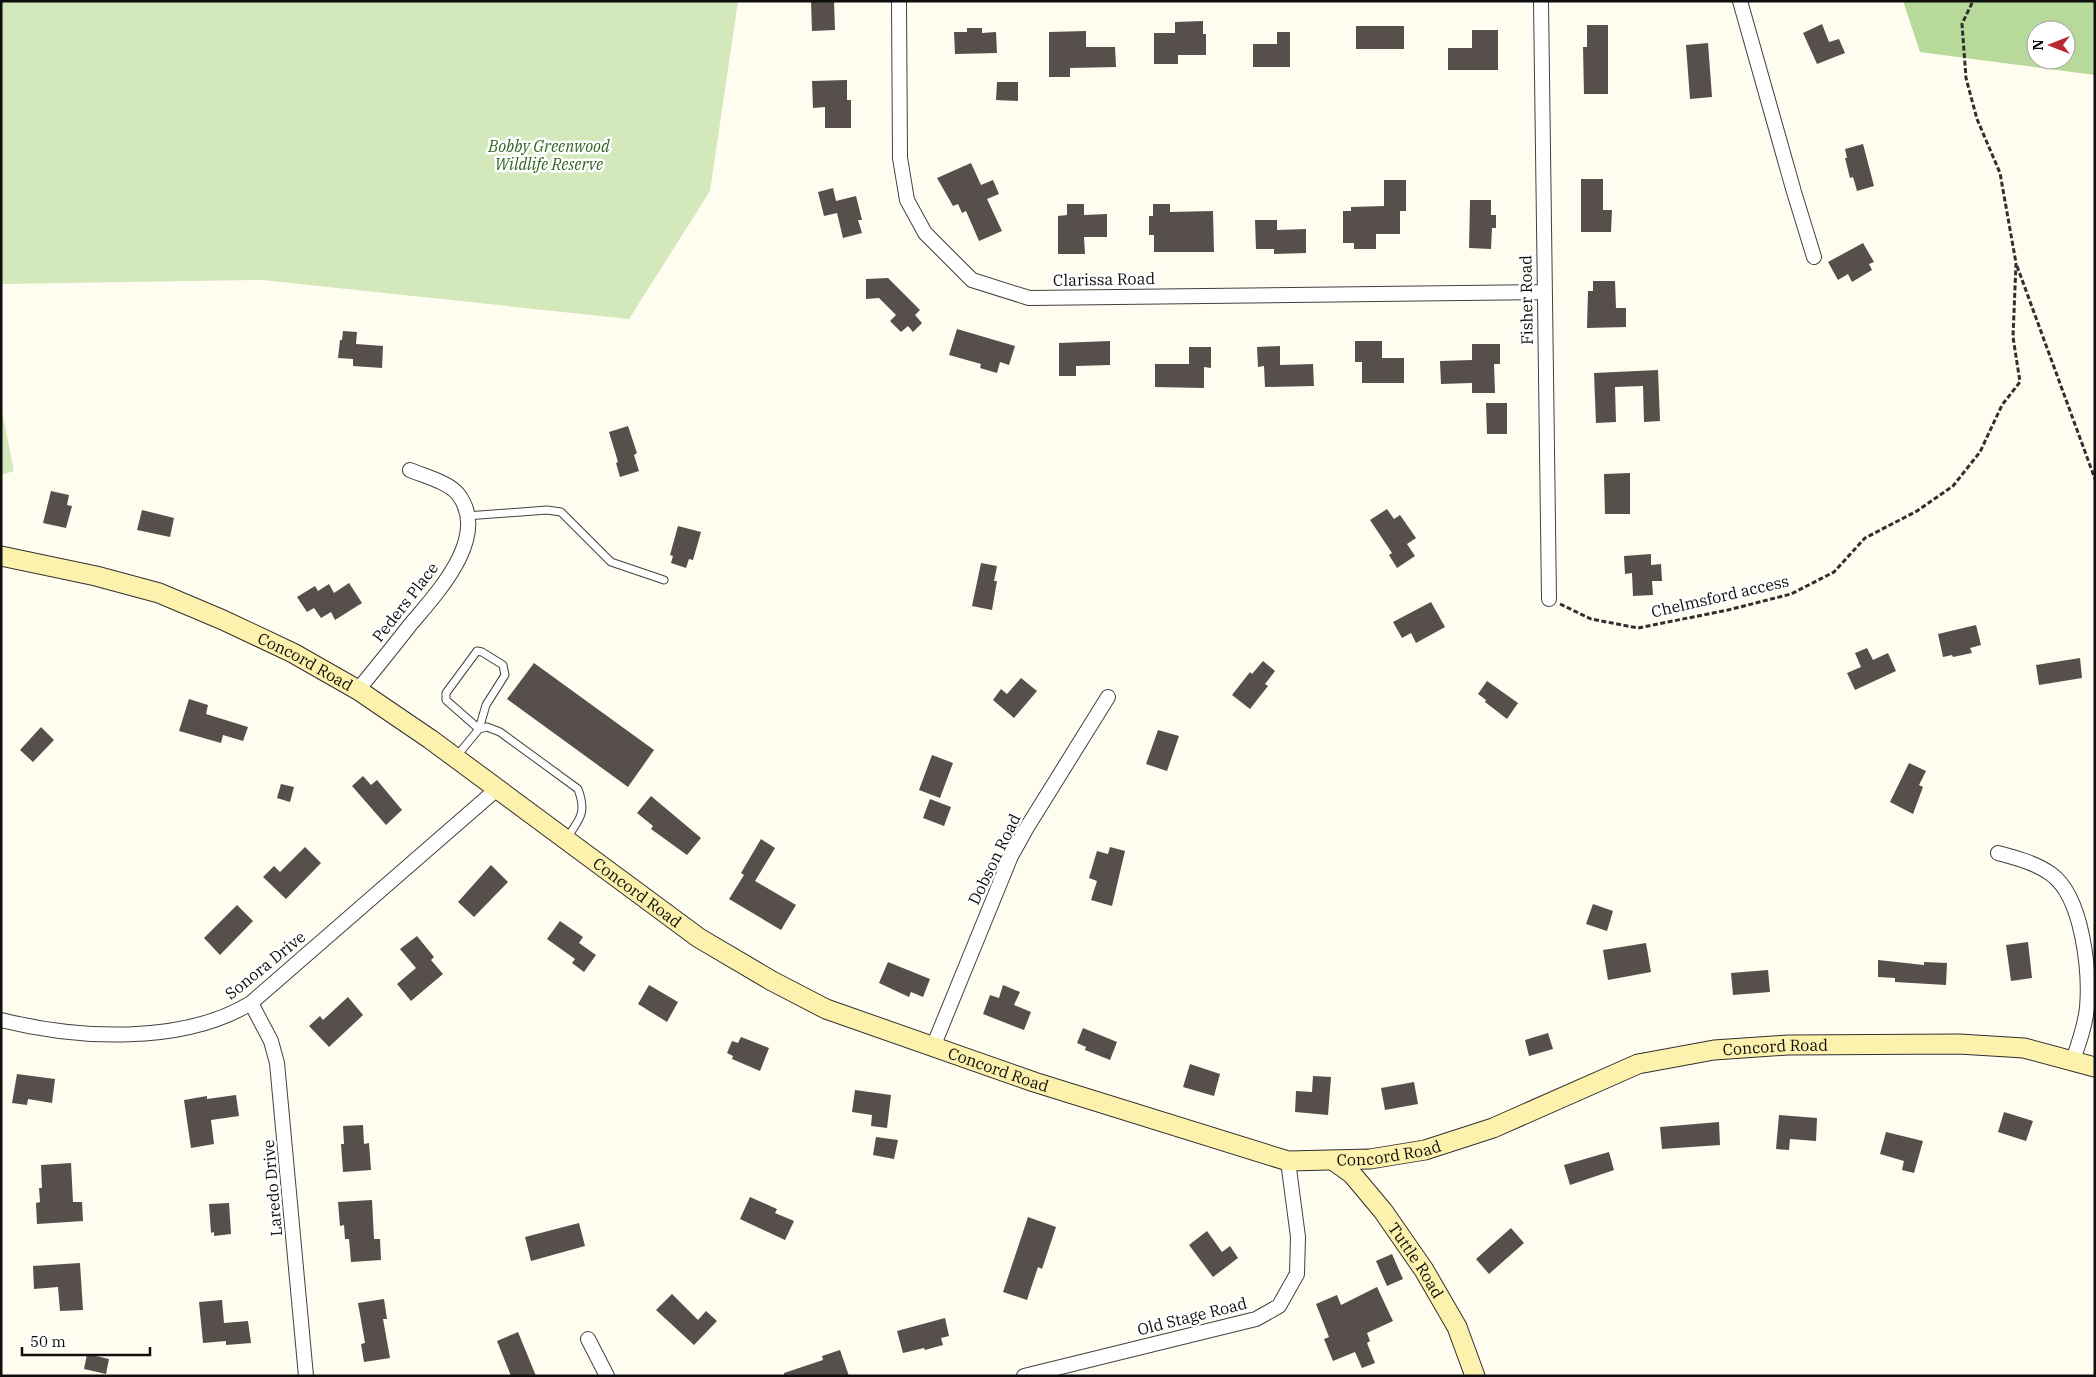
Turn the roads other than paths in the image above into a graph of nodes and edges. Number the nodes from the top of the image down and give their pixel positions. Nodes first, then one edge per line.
1 (899, 1) edge
2 (1541, 1) edge
3 (1740, 1) edge
4 (1814, 257) dead end
5 (1543, 292) junction
6 (410, 470) dead end
7 (466, 516) junction
8 (1, 556) edge
9 (664, 580) dead end
10 (1549, 599) road end
11 (358, 690) junction
12 (1108, 697) dead end
13 (479, 728) junction
14 (455, 758) junction
15 (497, 789) junction
16 (566, 840) junction
17 (1998, 853) dead end
18 (251, 1003) junction
19 (1, 1020) edge
20 (934, 1047) junction
21 (2073, 1060) junction
22 (2095, 1066) edge
23 (1334, 1160) junction
24 (1288, 1161) junction
25 (588, 1339) dead end
26 (306, 1376) edge
27 (607, 1376) edge
28 (1024, 1376) edge
29 (1475, 1376) edge

1 - 5 street, Clarissa Road
2 - 5 street, Fisher Road
3 - 4 street
5 - 10 street, Fisher Road
6 - 7 street, Peders Place
7 - 9 lane
7 - 11 street, Peders Place
8 - 11 main road, Concord Road
11 - 14 main road, Concord Road
12 - 20 street, Dobson Road
13 - 13 lane
13 - 14 lane
13 - 16 lane
14 - 15 main road, Concord Road
15 - 16 main road, Concord Road
15 - 18 street, Sonora Drive
16 - 20 main road, Concord Road
17 - 21 street
18 - 19 street, Sonora Drive
18 - 26 street, Laredo Drive
20 - 24 main road, Concord Road
21 - 22 main road, Concord Road
21 - 23 main road, Concord Road
23 - 24 main road, Concord Road
23 - 29 main road, Tuttle Road
24 - 28 street, Old Stage Road
25 - 27 street

